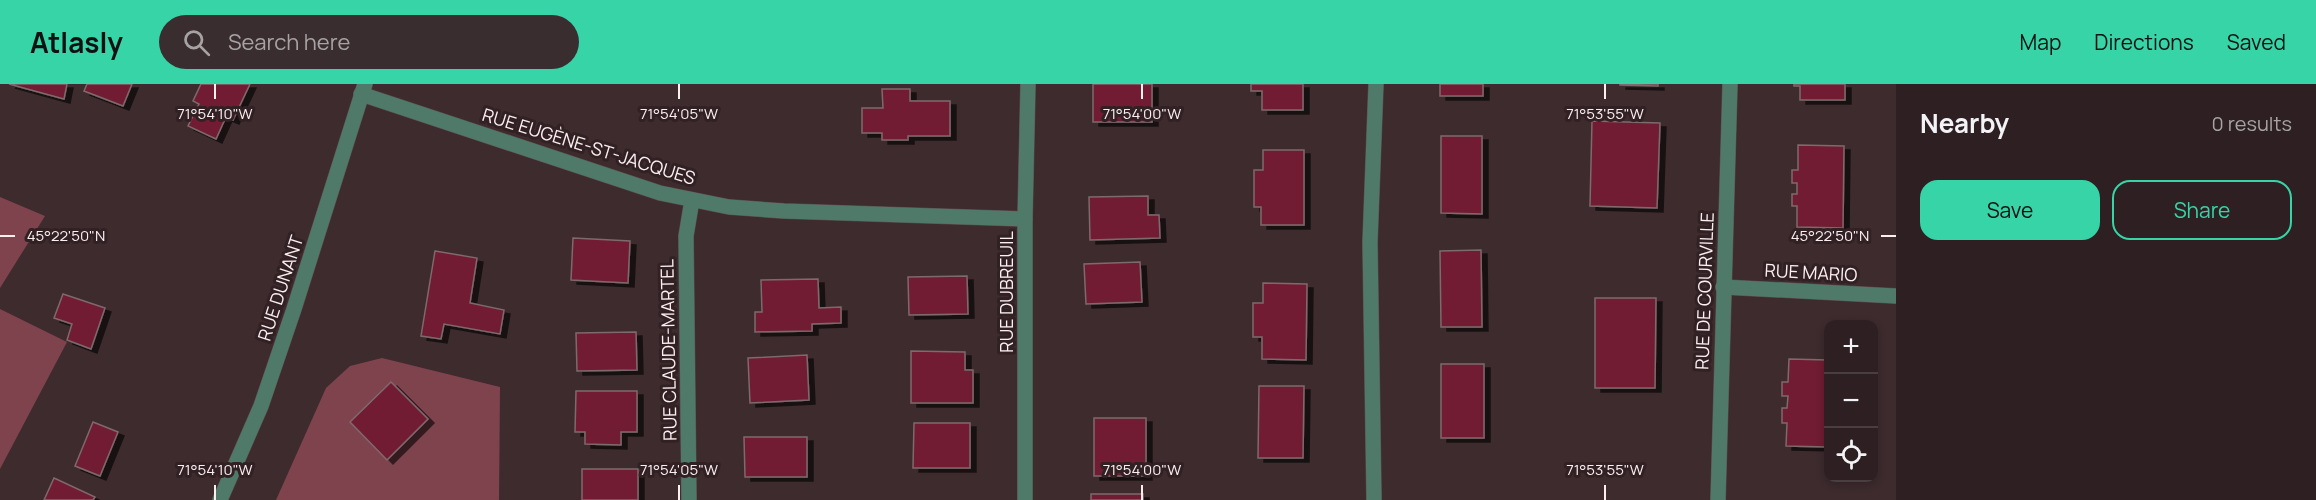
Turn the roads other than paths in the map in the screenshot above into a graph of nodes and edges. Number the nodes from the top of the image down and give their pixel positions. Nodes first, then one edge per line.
1 (1028, 84) edge
2 (1376, 84) edge
3 (1730, 84) edge
4 (363, 89) edge
5 (692, 200) junction
6 (1025, 219) junction
7 (1723, 287) junction
8 (1896, 296) edge
9 (220, 500) edge
10 (689, 500) edge
11 (1025, 500) edge
12 (1374, 500) edge
13 (1718, 500) edge

1 - 6 street, RUE DUBREUIL
2 - 12 street
3 - 7 street, RUE DE COURVILLE
4 - 5 street, RUE EUGÈNE-ST-JACQUES
4 - 9 street, RUE DUNANT
5 - 6 street, RUE EUGÈNE-ST-JACQUES
5 - 10 street, RUE CLAUDE-MARTEL
6 - 11 street, RUE DUBREUIL
7 - 8 street, RUE MARIO
7 - 13 street, RUE DE COURVILLE

